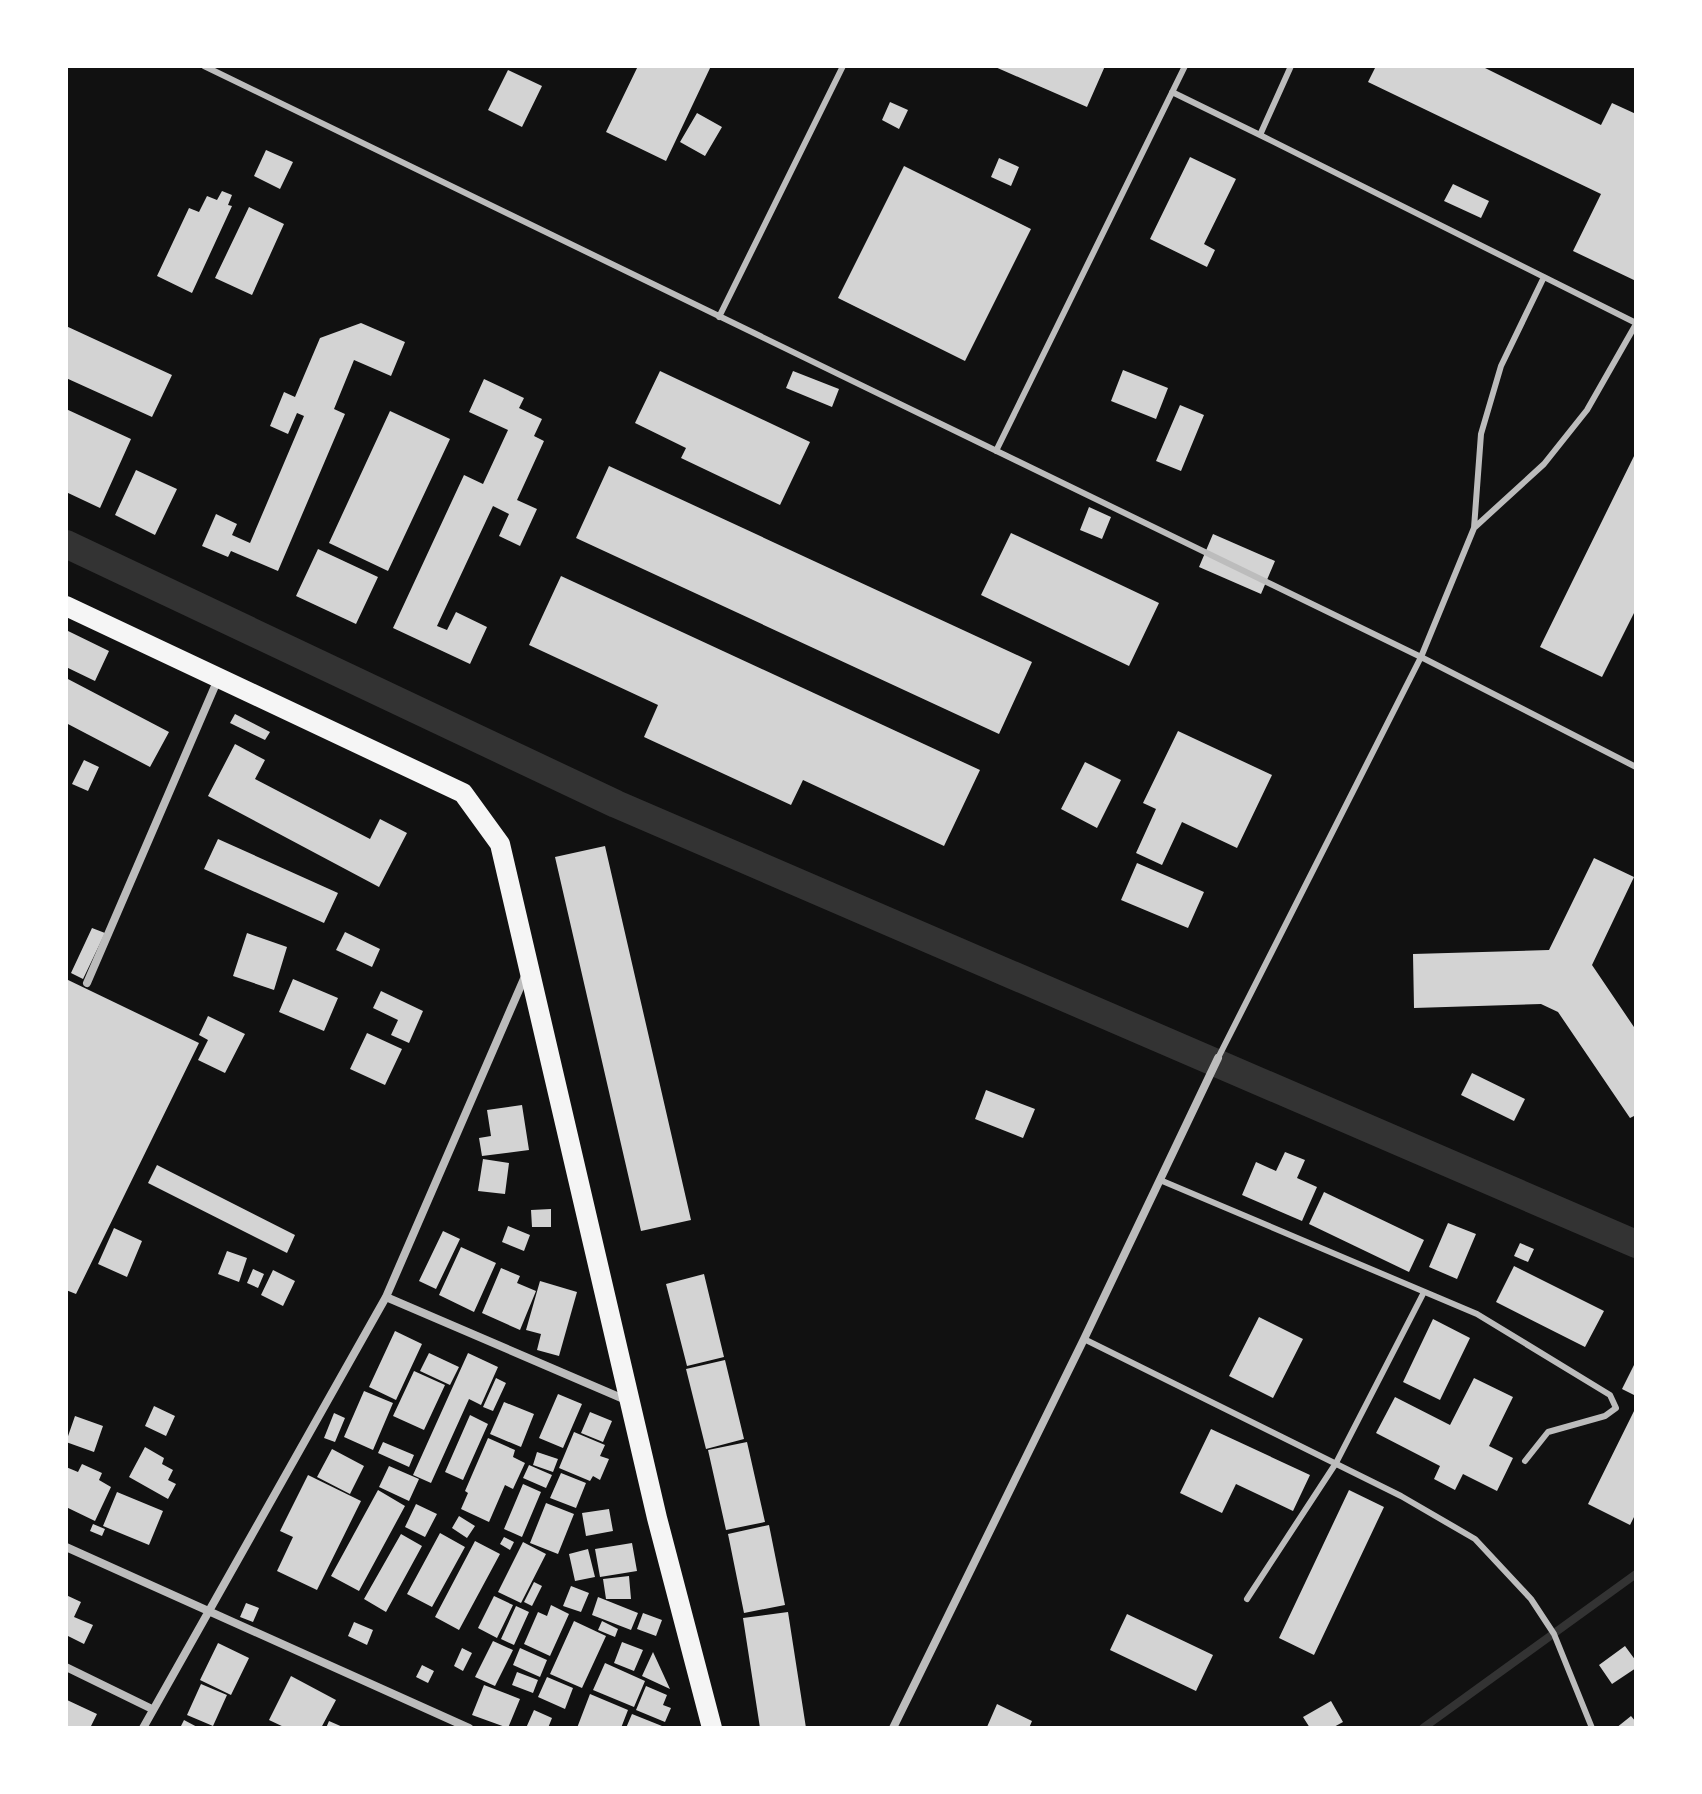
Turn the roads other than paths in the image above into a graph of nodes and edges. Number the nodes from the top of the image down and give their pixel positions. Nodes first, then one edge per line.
1 (204, 66) edge
2 (843, 66) edge
3 (1185, 66) edge
4 (1291, 66) edge
5 (1172, 92) junction
6 (1260, 135) junction
7 (1544, 277) junction
8 (719, 317) junction
9 (1636, 324) edge
10 (996, 451) junction
11 (1474, 528) junction
12 (66, 606) edge
13 (1421, 657) junction
14 (219, 678) junction
15 (1636, 767) edge
16 (528, 967) junction
17 (87, 983) dead end
18 (1218, 1058) joint
19 (1160, 1180) junction
20 (1424, 1292) junction
21 (386, 1297) junction
22 (1084, 1339) junction
23 (630, 1402) junction
24 (1525, 1461) dead end
25 (1336, 1463) junction
26 (66, 1547) edge
27 (1247, 1599) dead end
28 (210, 1613) junction
29 (66, 1667) edge
30 (152, 1709) junction
31 (143, 1728) edge
32 (469, 1728) edge
33 (712, 1728) edge
34 (893, 1728) edge
35 (1592, 1728) edge

1 - 8 lane
2 - 8 lane
3 - 5 lane
4 - 6 lane
5 - 6 lane
5 - 10 lane
6 - 7 lane
7 - 9 lane
7 - 11 lane
8 - 10 lane
9 - 11 lane
10 - 13 lane
11 - 13 lane
12 - 14 main road
13 - 15 lane
13 - 18 lane
14 - 16 main road
14 - 17 street
16 - 21 street
16 - 23 main road
18 - 19 street
19 - 20 lane
19 - 22 street
20 - 24 lane
20 - 25 lane
21 - 23 street
21 - 28 street
22 - 25 lane
22 - 34 street
23 - 33 main road
25 - 27 lane
25 - 35 lane
26 - 28 street
28 - 30 street
28 - 32 street
29 - 30 street
30 - 31 street

